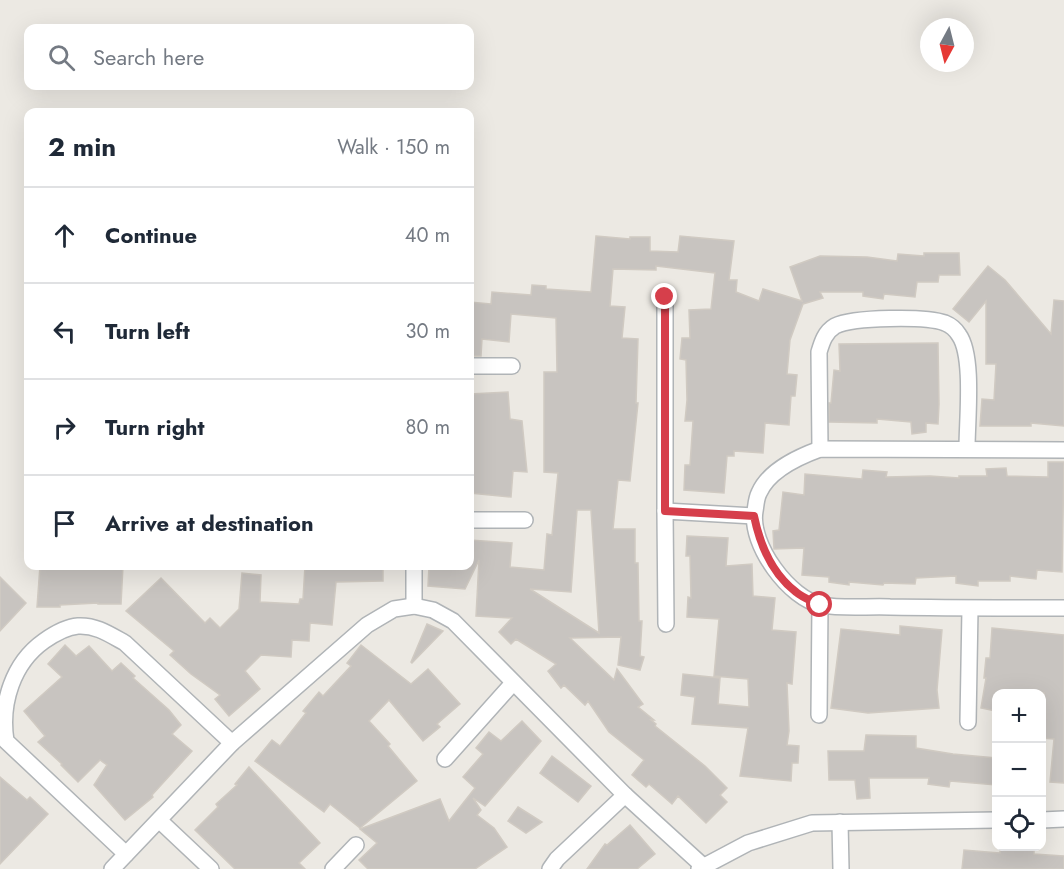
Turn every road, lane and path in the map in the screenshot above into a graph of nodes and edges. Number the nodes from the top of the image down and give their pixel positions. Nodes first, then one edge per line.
1 (665, 297) dead end
2 (474, 366) edge
3 (512, 366) dead end
4 (967, 448) junction
5 (820, 449) junction
6 (1064, 450) edge
7 (665, 511) junction
8 (754, 516) junction
9 (474, 520) edge
10 (525, 520) dead end
11 (414, 570) edge
12 (820, 605) junction
13 (414, 606) junction
14 (1064, 608) edge
15 (970, 609) junction
16 (666, 624) dead end
17 (513, 683) junction
18 (819, 715) dead end
19 (968, 722) dead end
20 (232, 743) junction
21 (445, 759) dead end
22 (625, 795) junction
23 (1064, 819) edge
24 (160, 820) junction
25 (992, 820) edge
26 (1046, 820) edge
27 (840, 822) junction
28 (356, 845) dead end
29 (126, 854) junction
30 (701, 868) edge
31 (111, 869) edge
32 (211, 869) edge
33 (333, 869) edge
34 (550, 869) edge
35 (841, 869) edge

1 - 7 street
2 - 3 street
4 - 5 street
4 - 5 street
4 - 6 street
5 - 8 street
7 - 8 street
7 - 16 street
8 - 12 street
9 - 10 street
11 - 13 street
12 - 15 street
12 - 18 street
13 - 17 street
13 - 20 street
14 - 15 street
15 - 19 street
17 - 21 street
17 - 22 street
20 - 24 street
20 - 29 street
22 - 30 street
22 - 34 street
23 - 26 street
24 - 29 street
24 - 32 street
25 - 27 street
27 - 30 street
27 - 35 street
28 - 33 street
29 - 31 street

